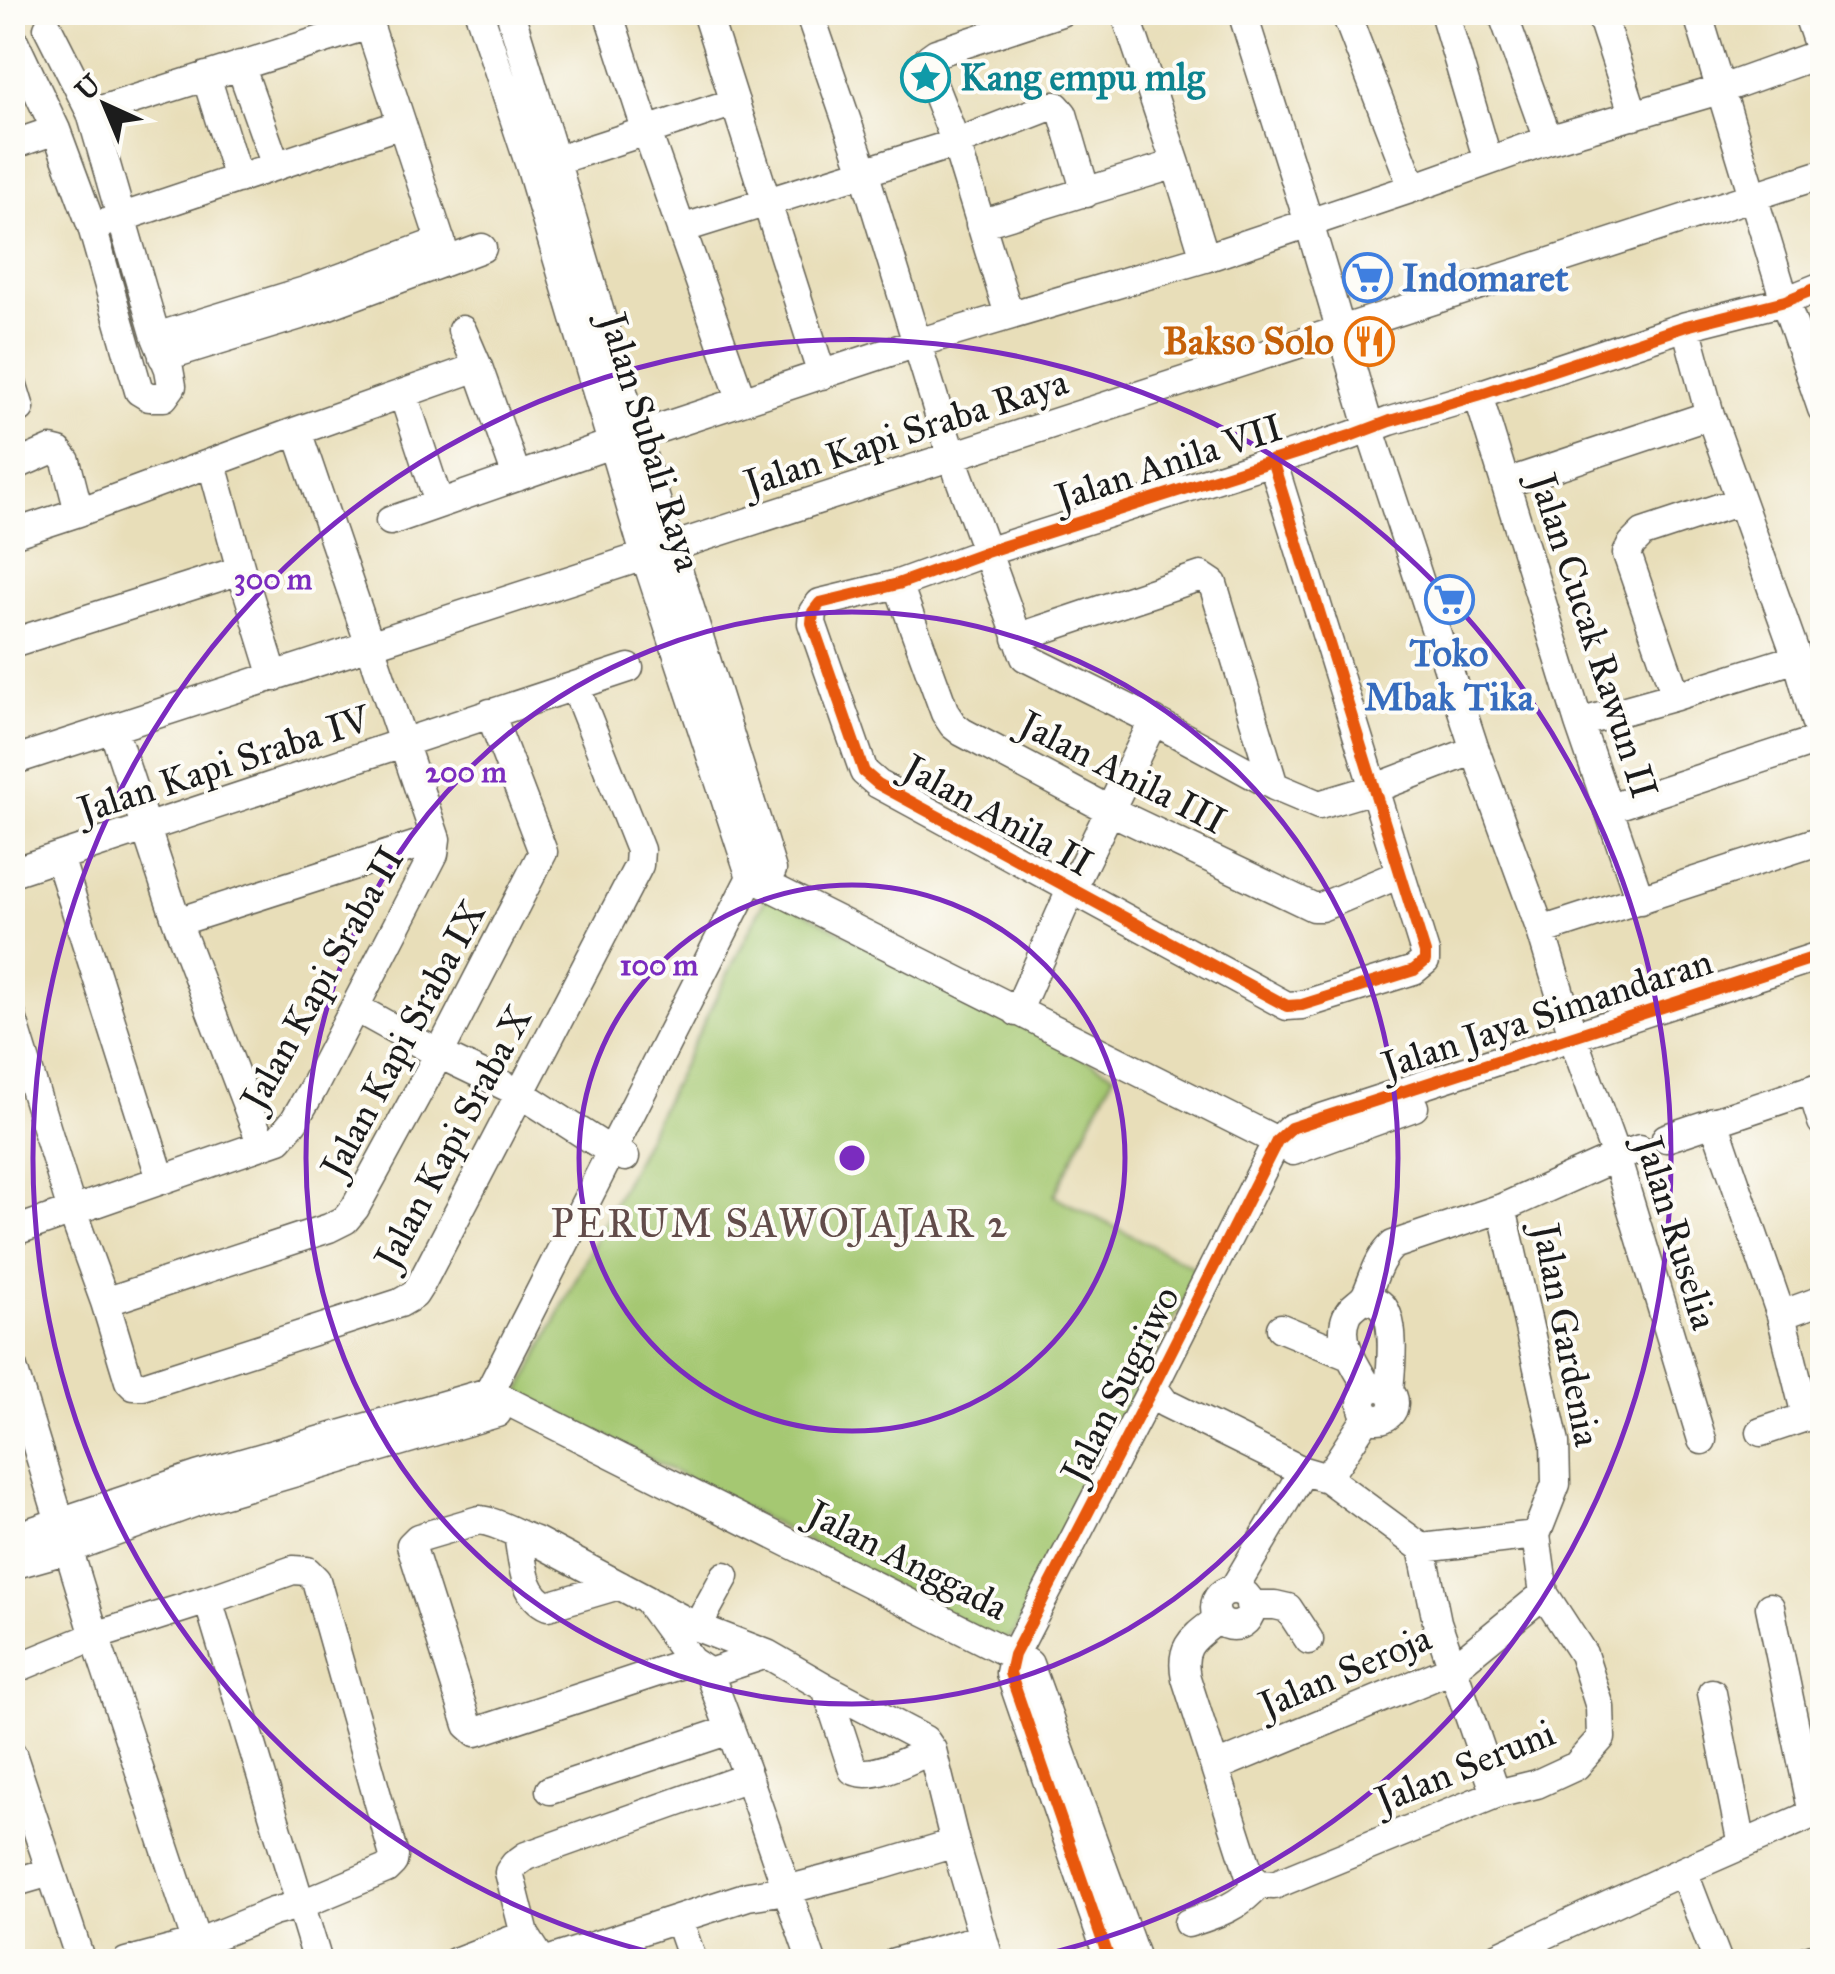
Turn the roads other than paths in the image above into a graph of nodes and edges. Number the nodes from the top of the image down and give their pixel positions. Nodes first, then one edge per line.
1 (479, 12) edge
2 (608, 12) edge
3 (706, 12) edge
4 (809, 12) edge
5 (1061, 12) edge
6 (1125, 12) edge
7 (1242, 12) edge
8 (1444, 12) edge
9 (1502, 12) edge
10 (1600, 12) edge
11 (1697, 12) edge
12 (1808, 12) edge
13 (1346, 13) edge
14 (367, 19) edge
15 (53, 20) edge
16 (514, 26) edge
17 (12, 36) edge
18 (491, 48) junction
19 (1822, 53) edge
20 (240, 65) junction
21 (206, 76) junction
22 (1719, 90) junction
23 (735, 102) junction
24 (91, 113) junction
25 (1634, 116) junction
26 (401, 124) junction
27 (56, 130) junction
28 (647, 132) junction
29 (1548, 140) junction
30 (956, 143) junction
31 (12, 146) edge
32 (1488, 161) junction
33 (543, 164) junction
34 (1176, 164) junction
35 (276, 166) junction
36 (864, 172) junction
37 (1822, 174) edge
38 (238, 179) junction
39 (1413, 188) junction
40 (1086, 193) junction
41 (766, 203) junction
42 (1756, 203) junction
43 (122, 218) junction
44 (1309, 223) junction
45 (980, 224) junction
46 (92, 227) junction
47 (681, 229) junction
48 (482, 248) dead end
49 (444, 251) junction
50 (1205, 258) junction
51 (1822, 286) edge
52 (1784, 301) junction
53 (1009, 316) junction
54 (1686, 326) junction
55 (462, 330) dead end
56 (1340, 332) junction
57 (917, 342) junction
58 (160, 347) junction
59 (478, 367) junction
60 (822, 374) junction
61 (403, 394) junction
62 (1478, 395) junction
63 (742, 402) junction
64 (1822, 408) edge
65 (1710, 415) junction
66 (1380, 425) junction
67 (297, 431) junction
68 (623, 440) junction
69 (952, 457) junction
70 (1272, 460) junction
71 (212, 464) junction
72 (12, 467) edge
73 (517, 477) junction
74 (1506, 483) junction
75 (1740, 501) junction
76 (439, 503) junction
77 (79, 512) junction
78 (390, 521) dead end
79 (12, 534) edge
80 (657, 551) junction
81 (986, 552) junction
82 (241, 570) junction
83 (898, 584) junction
84 (1017, 638) junction
85 (12, 643) edge
86 (370, 644) junction
87 (1797, 658) junction
88 (629, 668) dead end
89 (274, 676) junction
90 (575, 686) junction
91 (1676, 696) junction
92 (490, 713) junction
93 (1156, 722) junction
94 (1579, 722) junction
95 (113, 730) junction
96 (1822, 742) edge
97 (402, 744) junction
98 (1475, 750) junction
99 (12, 761) edge
100 (1274, 786) junction
101 (1373, 788) junction
102 (1610, 808) junction
103 (1111, 811) junction
104 (146, 830) junction
105 (436, 839) junction
106 (1822, 840) edge
107 (59, 857) junction
108 (12, 872) edge
109 (1400, 874) junction
110 (762, 877) junction
111 (1072, 890) junction
112 (1640, 900) junction
113 (177, 922) junction
114 (1541, 931) junction
115 (1822, 955) edge
116 (1822, 972) edge
117 (1021, 1004) junction
118 (356, 1008) junction
119 (12, 1018) edge
120 (1575, 1042) junction
121 (439, 1054) junction
122 (1817, 1088) edge
123 (520, 1093) junction
124 (1714, 1121) junction
125 (1822, 1122) edge
126 (1287, 1140) junction
127 (262, 1146) junction
128 (1641, 1148) junction
129 (618, 1154) junction
130 (161, 1179) junction
131 (1502, 1208) junction
132 (72, 1211) junction
133 (12, 1232) edge
134 (1364, 1299) junction
135 (1822, 1300) edge
136 (105, 1302) junction
137 (1781, 1315) junction
138 (1280, 1328) dead end
139 (1349, 1356) junction
140 (12, 1366) edge
141 (1159, 1395) junction
142 (1375, 1398) junction
143 (496, 1401) junction
144 (1814, 1414) edge
145 (1762, 1432) dead end
146 (1702, 1440) dead end
147 (1314, 1474) junction
148 (1536, 1534) junction
149 (518, 1535) junction
150 (64, 1536) junction
151 (12, 1538) edge
152 (1422, 1548) junction
153 (12, 1565) edge
154 (725, 1576) dead end
155 (619, 1585) junction
156 (1544, 1594) junction
157 (1242, 1598) junction
158 (208, 1600) junction
159 (647, 1600) junction
160 (1770, 1607) dead end
161 (697, 1627) junction
162 (95, 1636) junction
163 (1309, 1640) dead end
164 (767, 1654) junction
165 (1018, 1664) junction
166 (700, 1667) junction
167 (1452, 1669) junction
168 (12, 1670) edge
169 (826, 1688) junction
170 (1712, 1693) dead end
171 (730, 1730) junction
172 (932, 1750) junction
173 (14, 1762) edge
174 (1216, 1767) junction
175 (748, 1777) junction
176 (550, 1790) dead end
177 (1496, 1794) junction
178 (1818, 1812) edge
179 (955, 1844) junction
180 (1742, 1845) junction
181 (1683, 1871) junction
182 (50, 1872) junction
183 (12, 1883) edge
184 (1258, 1884) junction
185 (786, 1890) junction
186 (300, 1905) junction
187 (678, 1919) junction
188 (1188, 1923) dead end
189 (525, 1935) junction
190 (987, 1950) edge
191 (200, 1952) edge
192 (1822, 1955) edge
193 (81, 1962) edge
194 (126, 1962) edge
195 (318, 1962) edge
196 (455, 1962) edge
197 (693, 1962) edge
198 (812, 1962) edge
199 (896, 1962) edge
200 (1110, 1962) edge
201 (1137, 1962) edge
202 (1486, 1962) edge
203 (1718, 1962) edge
204 (1801, 1962) edge

1 - 18 street, Jalan Subali Raya
2 - 28 street
3 - 23 street
4 - 36 street
5 - 30 street
6 - 34 street
7 - 44 street, Jalan Ruselia
8 - 32 street
9 - 29 street
10 - 25 street
11 - 22 street
12 - 19 street
13 - 39 street
14 - 20 street
14 - 26 street
15 - 17 street
15 - 24 street
16 - 18 street
16 - 33 street, Jalan Subali Raya
17 - 27 street
18 - 33 street, Jalan Subali Raya
19 - 22 street
20 - 21 street
20 - 35 street
21 - 24 street
21 - 38 street
22 - 25 street
22 - 42 street
23 - 28 street
23 - 41 street
24 - 43 street
25 - 29 street
26 - 35 street
26 - 49 street
27 - 31 street
27 - 46 street
28 - 33 street
28 - 47 street
29 - 32 street
30 - 36 street
30 - 40 street
30 - 45 street
32 - 39 street
33 - 68 street, Jalan Subali Raya
34 - 40 street
34 - 50 street
35 - 38 street
36 - 41 street
36 - 57 street
37 - 42 street, Jalan Kapi Sraba Raya
38 - 43 street
39 - 44 street
40 - 45 street
41 - 47 street
41 - 60 street
42 - 52 street
42 - 56 street, Jalan Kapi Sraba Raya
43 - 46 street
43 - 58 street
44 - 50 street
44 - 56 street, Jalan Ruselia
45 - 53 street
46 - 58 street
47 - 63 street
48 - 49 street
49 - 58 street
50 - 53 street
51 - 52 street, Jalan Anila VII
52 - 54 street, Jalan Anila VII
52 - 64 street
53 - 57 street
54 - 62 street, Jalan Anila VII
54 - 65 street
55 - 59 street
56 - 66 street, Jalan Ruselia
56 - 69 street, Jalan Kapi Sraba Raya
57 - 60 street
57 - 69 street
59 - 61 street
59 - 73 street
60 - 63 street
61 - 67 street
61 - 76 street
62 - 66 street, Jalan Anila VII
62 - 74 street, Jalan Cucak Rawun II
63 - 68 street
65 - 74 street
65 - 75 street
66 - 70 street, Jalan Anila VII
66 - 98 street, Jalan Ruselia
67 - 71 street
67 - 86 street, Jalan Kapi Sraba II
68 - 73 street
68 - 80 street, Jalan Subali Raya
69 - 80 street, Jalan Kapi Sraba Raya
69 - 81 street
70 - 81 street, Jalan Anila VII
70 - 101 street
71 - 77 street
71 - 82 street
72 - 77 street
73 - 76 street
74 - 94 street, Jalan Cucak Rawun II
75 - 87 street
75 - 91 street
76 - 78 street
77 - 79 street
80 - 86 street, Jalan Kapi Sraba Raya
80 - 110 street, Jalan Subali Raya
81 - 83 street, Jalan Anila II
81 - 84 street
82 - 85 street
82 - 89 street
83 - 103 street, Jalan Anila III
83 - 111 street, Jalan Anila II
84 - 93 street
84 - 100 street
86 - 89 street, Jalan Kapi Sraba Raya
86 - 97 street, Jalan Kapi Sraba II
87 - 91 street
87 - 96 street
88 - 90 street
89 - 95 street, Jalan Kapi Sraba Raya
90 - 92 street
90 - 123 street, Jalan Kapi Sraba X
91 - 94 street
92 - 97 street
92 - 121 street, Jalan Kapi Sraba IX
93 - 100 street
93 - 103 street
94 - 102 street, Jalan Cucak Rawun II
95 - 99 street, Jalan Kapi Sraba Raya
95 - 104 street
96 - 102 street
97 - 104 street, Jalan Kapi Sraba IV
97 - 105 street, Jalan Kapi Sraba II
98 - 101 street
98 - 114 street, Jalan Ruselia
100 - 101 street
101 - 109 street
102 - 112 street, Jalan Cucak Rawun II
103 - 109 street, Jalan Anila III
103 - 111 street
104 - 107 street, Jalan Kapi Sraba IV
104 - 113 street
105 - 113 street
105 - 118 street, Jalan Kapi Sraba II
106 - 112 street
107 - 108 street, Jalan Kapi Sraba IV
107 - 130 street
109 - 111 street, Jalan Anila II
110 - 117 street
110 - 129 street
111 - 117 street
112 - 114 street
113 - 127 street
114 - 120 street, Jalan Ruselia
115 - 120 street, Jalan Jaya Simandaran
116 - 120 street, Jalan Jaya Simandaran
117 - 126 street
118 - 121 street
118 - 127 street, Jalan Kapi Sraba II
119 - 132 street, Jalan Kapi Sraba X
120 - 126 street, Jalan Jaya Simandaran
120 - 128 street, Jalan Ruselia
121 - 123 street
121 - 136 street, Jalan Kapi Sraba IX
122 - 124 street
122 - 125 street
123 - 129 street
123 - 136 street, Jalan Kapi Sraba X
124 - 128 street
124 - 137 street
126 - 141 street, Jalan Sugriwo
127 - 130 street, Jalan Kapi Sraba II
128 - 131 street
128 - 146 street, Jalan Ruselia
129 - 143 street
130 - 132 street, Jalan Kapi Sraba II
131 - 134 street
131 - 148 street, Jalan Gardenia
132 - 133 street, Jalan Kapi Sraba II
132 - 136 street, Jalan Kapi Sraba X
134 - 139 street
134 - 142 street
135 - 137 street
137 - 144 street
138 - 139 street
139 - 142 street
140 - 150 street
141 - 147 street
141 - 165 street, Jalan Sugriwo
142 - 147 street
143 - 150 street
143 - 165 street, Jalan Anggada
144 - 145 street
147 - 152 street
147 - 157 street
148 - 152 street
148 - 156 street, Jalan Gardenia
149 - 155 street
149 - 155 street
149 - 166 street
150 - 151 street
150 - 153 street
150 - 162 street
152 - 167 street
154 - 161 street
155 - 159 street
156 - 167 street, Jalan Seroja
156 - 177 street, Jalan Seruni
157 - 163 street
157 - 174 street
158 - 162 street
158 - 186 street
158 - 186 street
159 - 161 street
159 - 166 street
160 - 178 street
161 - 164 street
162 - 168 street
162 - 191 street
164 - 166 street
164 - 169 street
165 - 200 street
165 - 201 street
166 - 171 street
167 - 174 street, Jalan Seroja
167 - 177 street
169 - 172 street
169 - 172 street
170 - 180 street
171 - 175 street
171 - 176 street
172 - 179 street
173 - 182 street
174 - 184 street
175 - 185 street
175 - 189 street
177 - 184 street, Jalan Seruni
178 - 180 street
179 - 185 street
179 - 190 street
180 - 181 street
181 - 202 street
181 - 203 street
182 - 183 street
182 - 193 street
184 - 188 street
185 - 187 street
185 - 198 street
186 - 191 street
186 - 195 street
187 - 189 street
187 - 197 street
189 - 196 street
190 - 199 street
191 - 194 street
192 - 204 street

